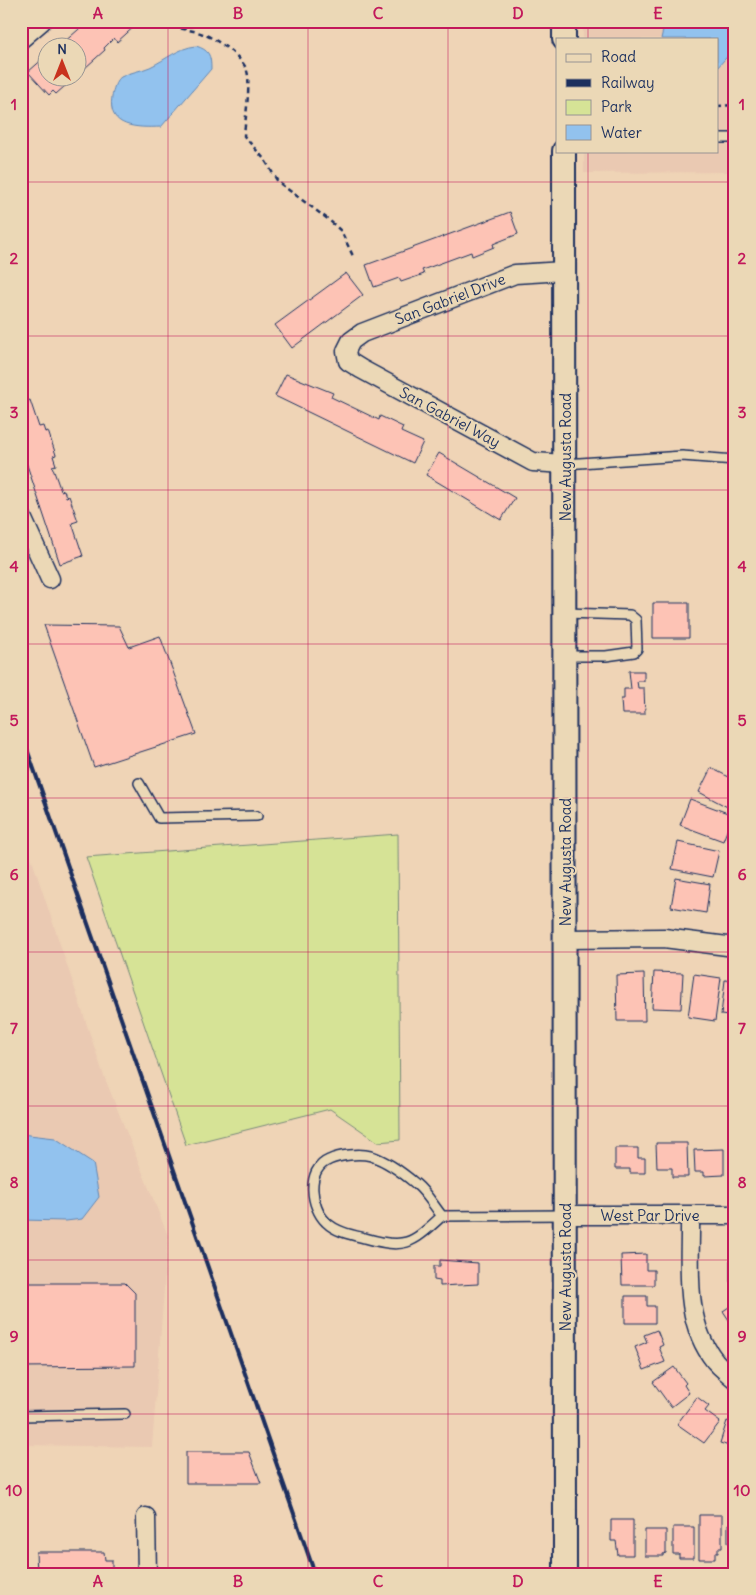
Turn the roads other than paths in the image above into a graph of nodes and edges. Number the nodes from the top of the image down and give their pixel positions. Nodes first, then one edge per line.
1 (42, 21) edge
2 (564, 21) edge
3 (564, 38) edge
4 (21, 39) edge
5 (718, 138) edge
6 (735, 138) edge
7 (564, 152) edge
8 (564, 271) junction
9 (346, 351) joint
10 (735, 460) edge
11 (565, 464) junction
12 (21, 515) edge
13 (50, 579) dead end
14 (565, 614) junction
15 (565, 656) junction
16 (139, 783) dead end
17 (257, 816) dead end
18 (565, 939) junction
19 (735, 947) edge
20 (565, 1215) junction
21 (690, 1215) junction
22 (735, 1215) edge
23 (442, 1216) junction
24 (735, 1379) edge
25 (124, 1414) dead end
26 (21, 1416) edge
27 (146, 1517) dead end
28 (147, 1574) edge
29 (565, 1574) edge

1 - 4 street
2 - 3 street
5 - 6 lane
7 - 8 street, New Augusta Road
8 - 9 street, San Gabriel Drive
8 - 11 street, New Augusta Road
9 - 11 street, San Gabriel Way
10 - 11 lane
11 - 14 street, New Augusta Road
12 - 13 street
14 - 15 street, New Augusta Road
14 - 15 lane
15 - 18 street, New Augusta Road
16 - 17 lane
18 - 19 street
18 - 20 street, New Augusta Road
20 - 21 street, West Par Drive
20 - 23 lane
20 - 29 street, New Augusta Road
21 - 22 street, West Par Drive
21 - 24 street
23 - 23 lane
25 - 26 lane
27 - 28 street

